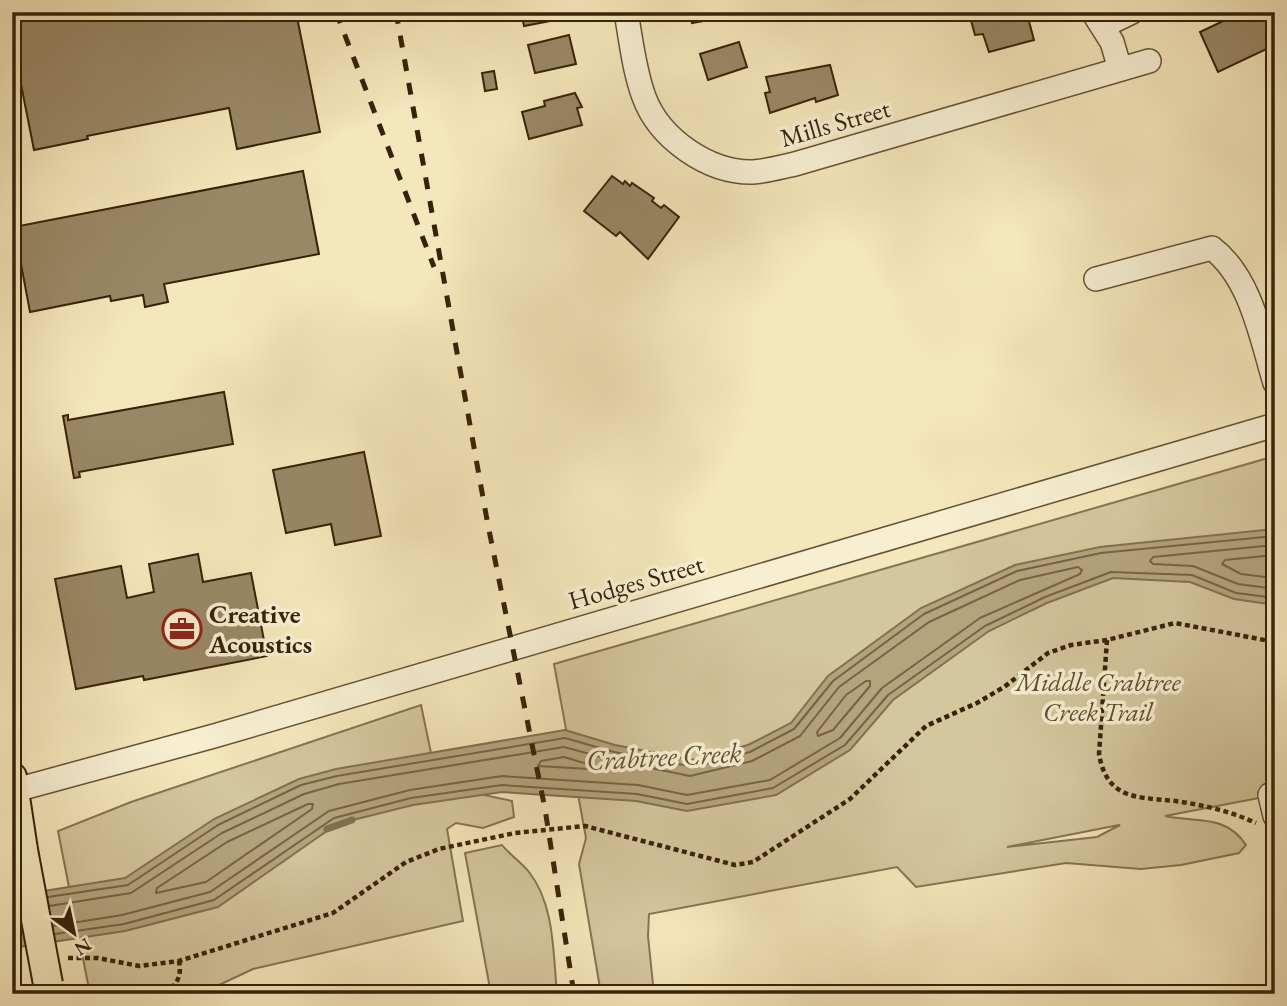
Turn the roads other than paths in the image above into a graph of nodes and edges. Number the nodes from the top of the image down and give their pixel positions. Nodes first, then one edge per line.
1 (626, 12) edge
2 (1132, 12) edge
3 (1098, 19) edge
4 (1149, 61) dead end
5 (1120, 69) junction
6 (1096, 279) dead end
7 (1275, 383) edge
8 (1275, 425) edge
9 (13, 786) edge
10 (52, 980) edge

1 - 5 street, Mills Street
2 - 3 street
3 - 5 street
4 - 5 street, Mills Street
6 - 7 street
8 - 9 street, Hodges Street
9 - 10 main road, bridge

